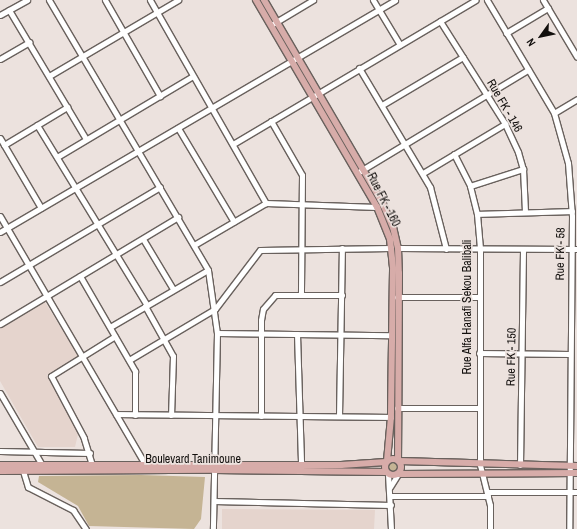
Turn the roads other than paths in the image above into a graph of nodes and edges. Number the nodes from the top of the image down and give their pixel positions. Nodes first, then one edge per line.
1 (27, 0) edge
2 (50, 0) edge
3 (105, 0) edge
4 (150, 0) edge
5 (178, 0) edge
6 (256, 0) edge
7 (264, 0) edge
8 (313, 0) edge
9 (373, 0) edge
10 (395, 0) edge
11 (476, 0) edge
12 (487, 0) edge
13 (543, 0) edge
14 (548, 8) junction
15 (379, 9) junction
16 (9, 10) junction
17 (157, 12) junction
18 (0, 15) edge
19 (440, 21) junction
20 (274, 24) junction
21 (124, 32) junction
22 (506, 33) junction
23 (29, 42) junction
24 (577, 43) edge
25 (400, 45) junction
26 (571, 47) junction
27 (83, 56) junction
28 (463, 57) junction
29 (577, 57) edge
30 (0, 59) edge
31 (294, 59) junction
32 (359, 68) junction
33 (528, 70) junction
34 (48, 76) junction
35 (193, 76) junction
36 (315, 94) junction
37 (486, 95) junction
38 (160, 96) junction
39 (577, 99) edge
40 (382, 105) junction
41 (67, 107) junction
42 (212, 109) junction
43 (554, 113) junction
44 (121, 119) junction
45 (271, 121) junction
46 (505, 124) junction
47 (37, 125) junction
48 (178, 128) junction
49 (0, 138) edge
50 (86, 139) junction
51 (232, 144) junction
52 (405, 144) junction
53 (4, 145) junction
54 (139, 151) junction
55 (454, 154) junction
56 (57, 157) junction
57 (523, 169) junction
58 (360, 171) junction
59 (423, 172) junction
60 (470, 186) junction
61 (160, 187) junction
62 (75, 188) junction
63 (266, 203) junction
64 (303, 205) junction
65 (376, 207) junction
66 (41, 208) junction
67 (525, 211) junction
68 (572, 211) junction
69 (477, 214) junction
70 (0, 216) edge
71 (178, 217) junction
72 (234, 222) junction
73 (96, 225) junction
74 (7, 228) junction
75 (0, 232) edge
76 (143, 238) junction
77 (393, 238) junction
78 (194, 245) junction
79 (301, 248) junction
80 (342, 248) junction
81 (394, 248) junction
82 (446, 248) junction
83 (480, 249) junction
84 (523, 249) junction
85 (574, 249) edge
86 (115, 255) junction
87 (29, 265) junction
88 (208, 270) junction
89 (80, 276) junction
90 (0, 282) edge
91 (173, 290) junction
92 (301, 295) junction
93 (342, 295) junction
94 (571, 295) junction
95 (577, 295) edge
96 (47, 296) junction
97 (397, 297) junction
98 (479, 297) junction
99 (146, 305) junction
100 (215, 309) junction
101 (0, 324) edge
102 (110, 327) junction
103 (217, 333) junction
104 (261, 333) junction
105 (297, 334) junction
106 (341, 334) junction
107 (391, 335) junction
108 (115, 336) junction
109 (164, 339) junction
110 (479, 353) junction
111 (522, 354) junction
112 (570, 354) junction
113 (82, 356) junction
114 (129, 360) junction
115 (0, 393) edge
116 (397, 408) junction
117 (478, 408) junction
118 (570, 412) junction
119 (577, 412) edge
120 (116, 414) junction
121 (135, 415) junction
122 (171, 415) junction
123 (216, 416) junction
124 (261, 416) junction
125 (299, 416) junction
126 (339, 416) junction
127 (391, 417) junction
128 (0, 451) edge
129 (34, 451) junction
130 (90, 453) junction
131 (398, 461) junction
132 (386, 462) junction
133 (146, 464) junction
134 (301, 464) junction
135 (0, 465) edge
136 (42, 465) junction
137 (92, 465) junction
138 (480, 465) junction
139 (520, 466) junction
140 (569, 466) junction
141 (577, 466) edge
142 (215, 467) junction
143 (0, 471) edge
144 (23, 471) junction
145 (481, 472) junction
146 (387, 473) junction
147 (569, 473) junction
148 (577, 473) edge
149 (398, 474) junction
150 (390, 488) junction
151 (569, 492) junction
152 (577, 492) edge
153 (487, 494) junction
154 (390, 496) junction
155 (214, 501) junction
156 (391, 505) junction
157 (86, 529) edge
158 (213, 529) edge
159 (391, 529) edge
160 (490, 529) edge
161 (569, 529) edge

1 - 16 street
2 - 27 street
3 - 21 street
4 - 17 street
5 - 17 street
6 - 20 main road, Rue FK - 160
7 - 20 main road, Rue FK - 160
8 - 20 street
9 - 15 street
10 - 15 street
11 - 19 street
12 - 22 street, Rue FK - 58
13 - 14 street
14 - 22 street
14 - 26 street
15 - 25 street
15 - 31 street
16 - 18 street
16 - 23 street
17 - 21 street
17 - 35 street
19 - 25 street
19 - 28 street, Rue FK - 146
20 - 31 main road, Rue FK - 160
21 - 27 street
21 - 38 street
22 - 33 street, Rue FK - 58
23 - 30 street
23 - 34 street
24 - 26 street
25 - 32 street
26 - 29 street
27 - 34 street
27 - 44 street
28 - 37 street, Rue FK - 146
28 - 40 street
31 - 36 main road, Rue FK - 160
31 - 42 street
32 - 36 street
32 - 40 street
33 - 37 street
33 - 43 street, Rue FK - 58
34 - 41 street
35 - 38 street
35 - 42 street
36 - 45 street
36 - 58 main road, Rue FK - 160
37 - 46 street, Rue FK - 146
37 - 52 street
38 - 44 street
39 - 43 street
40 - 52 street
41 - 47 street
41 - 50 street
42 - 48 street
42 - 51 street
43 - 68 street, Rue FK - 58
44 - 50 street
44 - 54 street
45 - 51 street
45 - 64 street
46 - 55 street
46 - 57 street, Rue FK - 146
47 - 53 street
47 - 56 street
48 - 54 street
48 - 72 street
49 - 53 street
50 - 56 street
51 - 63 street
52 - 58 street
52 - 59 street
53 - 66 street
54 - 61 street
54 - 62 street
55 - 59 street
55 - 60 street, Rue Alfa Hanafi Sekou Balibali
56 - 62 street
57 - 60 street
57 - 67 street, Rue FK - 146
58 - 65 main road, Rue FK - 160
58 - 77 main road, Rue FK - 160
59 - 82 street
60 - 69 street, Rue Alfa Hanafi Sekou Balibali
61 - 71 street
61 - 73 street
62 - 66 street
62 - 73 street
63 - 64 street
63 - 72 street
64 - 65 street
64 - 79 street
65 - 77 main road, Rue FK - 160
66 - 74 street
67 - 68 street
67 - 69 street
68 - 85 street, Rue FK - 58
69 - 83 street, Rue Alfa Hanafi Sekou Balibali
70 - 74 street
71 - 76 street
71 - 78 street
72 - 78 street
73 - 86 street
73 - 87 street
74 - 75 street
74 - 87 street
76 - 86 street
76 - 91 street
77 - 81 main road, Rue FK - 160
78 - 88 street
79 - 80 street
79 - 92 street
79 - 100 street
80 - 81 street
80 - 93 street
81 - 82 street
81 - 97 main road, Rue FK - 160
81 - 107 main road, Rue FK - 160
82 - 83 street
83 - 84 street
83 - 98 street, Rue Alfa Hanafi Sekou Balibali
84 - 85 street
84 - 111 street, Rue FK - 150
85 - 94 street, Rue FK - 58
86 - 89 street
86 - 99 street
87 - 90 street
87 - 96 street
88 - 91 street
88 - 100 street
89 - 96 street
89 - 102 street
91 - 99 street
92 - 93 street
92 - 104 street
93 - 106 street
94 - 95 street
94 - 112 street, Rue FK - 58
96 - 101 street
96 - 113 street
97 - 98 street
97 - 116 main road, Rue FK - 160
98 - 110 street, Rue Alfa Hanafi Sekou Balibali
99 - 102 street
99 - 109 street
100 - 103 street
100 - 109 street
102 - 108 street
103 - 104 street
103 - 123 street
104 - 105 street
104 - 124 street
105 - 106 street
105 - 125 street
106 - 107 street
106 - 126 street
107 - 127 main road, Rue FK - 160
108 - 113 street
108 - 114 street
109 - 114 street
109 - 122 street
110 - 111 street
110 - 117 street, Rue Alfa Hanafi Sekou Balibali
111 - 112 street
111 - 139 street, Rue FK - 150
112 - 118 street, Rue FK - 58
113 - 120 street
113 - 130 street
114 - 121 street
115 - 129 street
116 - 117 street
116 - 131 main road, Rue FK - 160
117 - 138 street, Rue Alfa Hanafi Sekou Balibali
118 - 119 street
118 - 140 street, Rue FK - 58
120 - 121 street
120 - 133 street
121 - 122 street
122 - 123 street
123 - 124 street
123 - 142 street
124 - 125 street
125 - 126 street
125 - 134 street
126 - 127 street
127 - 132 main road, Rue FK - 160
128 - 129 street
129 - 130 street
129 - 136 street
130 - 137 street
131 - 132 main road
131 - 138 main road
131 - 149 main road
132 - 134 main road, Boulevard Tanimoune
132 - 146 main road
133 - 137 main road, Boulevard Tanimoune
133 - 142 main road, Boulevard Tanimoune
134 - 142 main road, Boulevard Tanimoune
135 - 136 main road, Boulevard Tanimoune
136 - 137 main road, Boulevard Tanimoune
138 - 139 main road
138 - 145 street, Rue Alfa Hanafi Sekou Balibali
139 - 140 main road
140 - 141 main road
140 - 147 street, Rue FK - 58
142 - 144 main road, Boulevard Tanimoune
142 - 146 main road, Boulevard Tanimoune
142 - 155 street
143 - 144 main road, Boulevard Tanimoune
144 - 157 street
145 - 147 main road
145 - 149 main road
145 - 153 street, Rue Alfa Hanafi Sekou Balibali
146 - 149 main road
146 - 150 street
147 - 148 main road
147 - 151 street, Rue FK - 58
149 - 150 street
150 - 154 street
151 - 152 street
151 - 153 street
151 - 161 street, Rue FK - 58
153 - 154 street
153 - 160 street, Rue Alfa Hanafi Sekou Balibali
154 - 156 street
155 - 156 street
155 - 158 street
156 - 159 street

